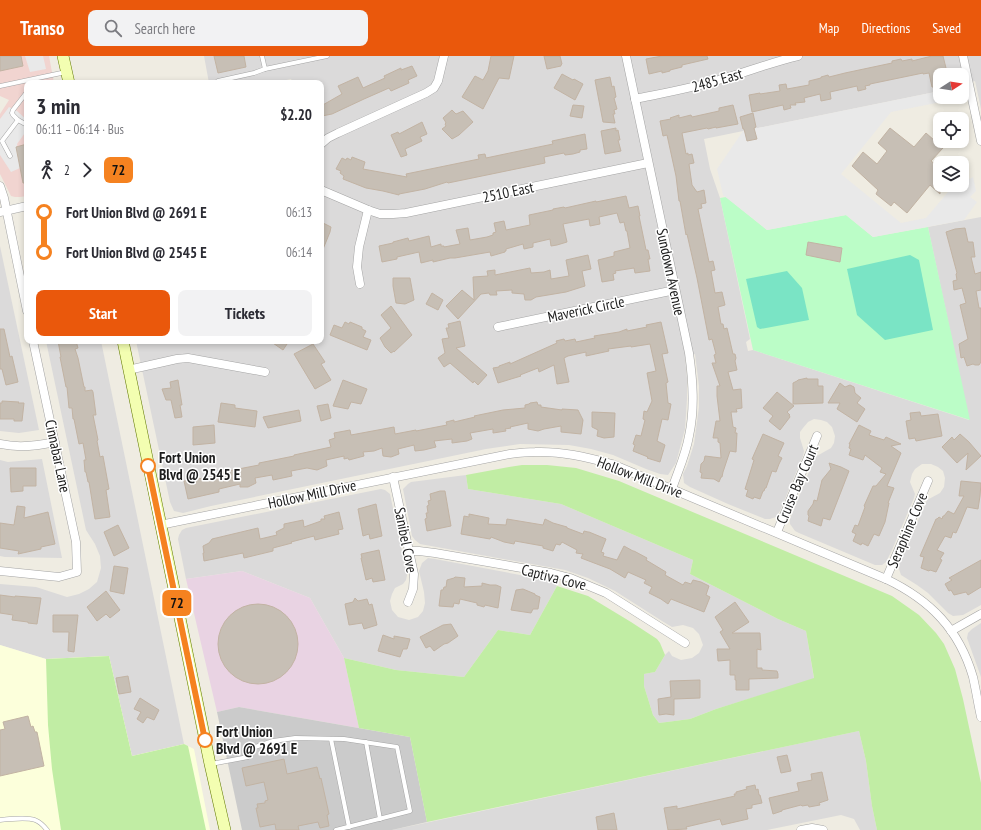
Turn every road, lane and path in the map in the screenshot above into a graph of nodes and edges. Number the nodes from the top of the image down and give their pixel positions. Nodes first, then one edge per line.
1 (64, 56) edge
2 (262, 56) edge
3 (327, 56) edge
4 (444, 56) edge
5 (626, 56) edge
6 (798, 56) edge
7 (963, 56) edge
8 (265, 69) junction
9 (67, 72) junction
10 (37, 78) joint
11 (28, 80) edge
12 (68, 80) edge
13 (222, 80) edge
14 (24, 81) edge
15 (0, 86) edge
16 (24, 96) edge
17 (635, 99) junction
18 (18, 120) junction
19 (24, 124) edge
20 (324, 141) edge
21 (981, 141) edge
22 (10, 156) dead end
23 (648, 163) junction
24 (0, 186) edge
25 (324, 191) edge
26 (24, 207) edge
27 (368, 210) junction
28 (3, 211) edge
29 (360, 284) dead end
30 (675, 290) junction
31 (24, 298) edge
32 (498, 327) dead end
33 (34, 344) edge
34 (124, 344) edge
35 (128, 370) junction
36 (265, 372) dead end
37 (817, 436) dead end
38 (55, 442) junction
39 (0, 444) edge
40 (394, 477) junction
41 (928, 480) dead end
42 (672, 489) junction
43 (160, 525) junction
44 (777, 532) junction
45 (409, 551) junction
46 (0, 571) edge
47 (886, 578) junction
48 (408, 602) dead end
49 (981, 614) edge
50 (951, 631) junction
51 (685, 643) dead end
52 (981, 716) edge
53 (331, 739) junction
54 (366, 742) junction
55 (210, 764) junction
56 (380, 819) junction
57 (0, 820) edge
58 (350, 826) junction
59 (47, 830) edge
60 (225, 830) edge
61 (336, 830) edge
62 (801, 830) edge
63 (824, 830) edge

1 - 9 main road
2 - 8 lane
3 - 8 lane
4 - 20 street
5 - 17 street, Sundown Avenue
6 - 17 street, 2485 East
7 - 21 street
8 - 13 lane
9 - 10 lane
9 - 12 main road
10 - 11 lane
14 - 15 lane
16 - 18 lane
17 - 23 street, Sundown Avenue
18 - 19 lane
18 - 22 lane
23 - 27 street, 2510 East
23 - 30 street, Sundown Avenue
24 - 28 street
25 - 27 street, 2510 East
26 - 28 street
27 - 29 street
28 - 31 street
30 - 32 street, Maverick Circle
30 - 42 street, Sundown Avenue
33 - 38 street, Cinnabar Lane
34 - 35 main road
35 - 36 street
35 - 43 main road
37 - 44 street, Cruise Bay Court
38 - 39 street
38 - 46 street, Cinnabar Lane
40 - 42 street, Hollow Mill Drive
40 - 43 street, Hollow Mill Drive
40 - 45 street, Sanibel Cove
41 - 47 street, Seraphine Cove
42 - 44 street, Hollow Mill Drive
43 - 55 main road
44 - 47 street, Hollow Mill Drive
45 - 48 street, Sanibel Cove
45 - 51 street, Captiva Cove
47 - 50 street, Hollow Mill Drive
49 - 50 street
50 - 52 street, Hollow Mill Drive
53 - 54 lane
53 - 55 lane
53 - 58 lane
54 - 56 lane
54 - 56 lane
55 - 60 main road
56 - 58 lane
57 - 59 lane
58 - 61 lane
62 - 63 street

